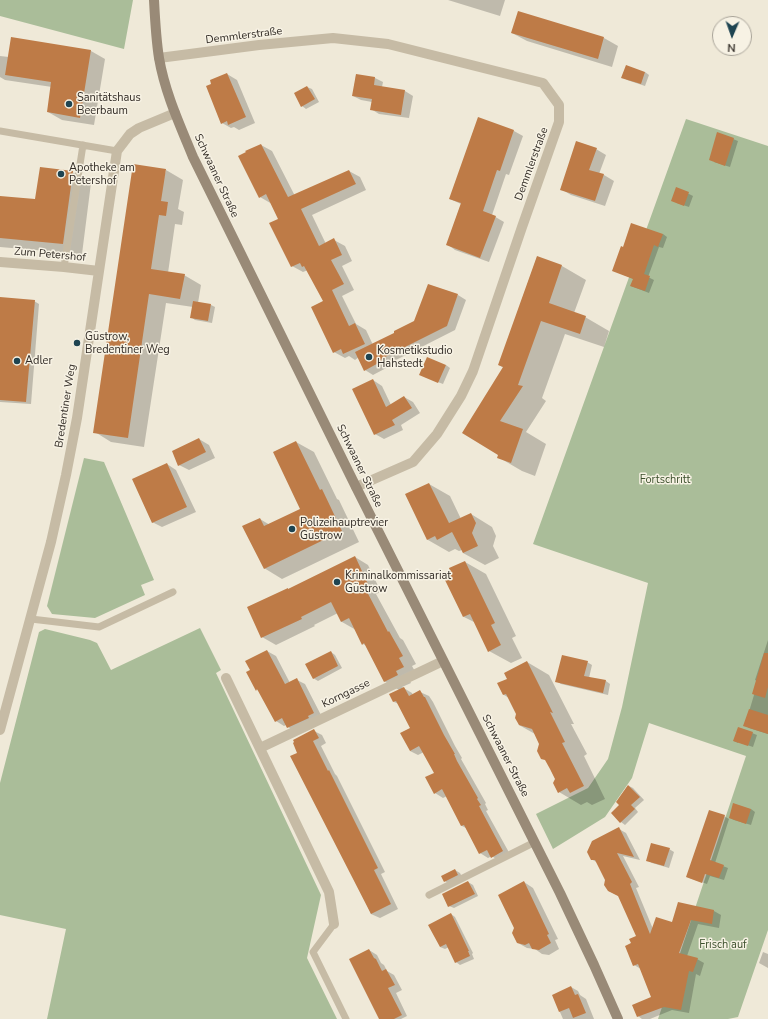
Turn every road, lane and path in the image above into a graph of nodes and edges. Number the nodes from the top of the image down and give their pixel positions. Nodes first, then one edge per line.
1 (154, 0) edge
2 (159, 58) junction
3 (175, 113) junction
4 (0, 131) edge
5 (82, 145) junction
6 (117, 151) junction
7 (0, 262) edge
8 (64, 267) junction
9 (99, 271) junction
10 (356, 487) junction
11 (173, 592) dead end
12 (31, 619) junction
13 (443, 661) junction
14 (226, 678) dead end
15 (3, 709) edge
16 (0, 730) edge
17 (260, 748) junction
18 (535, 842) junction
19 (429, 895) dead end
20 (334, 924) joint
21 (346, 1019) edge
22 (618, 1019) edge

1 - 2 main road, Schwaaner Straße
2 - 3 main road, Schwaaner Straße
2 - 10 street, Demmlerstraße
3 - 6 street, Bredentiner Weg
3 - 10 main road, Schwaaner Straße
4 - 5 lane
5 - 6 lane
5 - 8 lane
6 - 9 street, Bredentiner Weg
7 - 8 street, Zum Petershof
8 - 9 street, Zum Petershof
9 - 12 street, Bredentiner Weg
10 - 13 main road, Schwaaner Straße
11 - 12 lane
12 - 15 street, Bredentiner Weg
13 - 17 street, Korngasse
13 - 18 main road, Schwaaner Straße
14 - 17 street
15 - 16 street, Bredentiner Weg
17 - 20 street
18 - 19 lane
18 - 22 main road, Schwaaner Straße
20 - 21 lane

